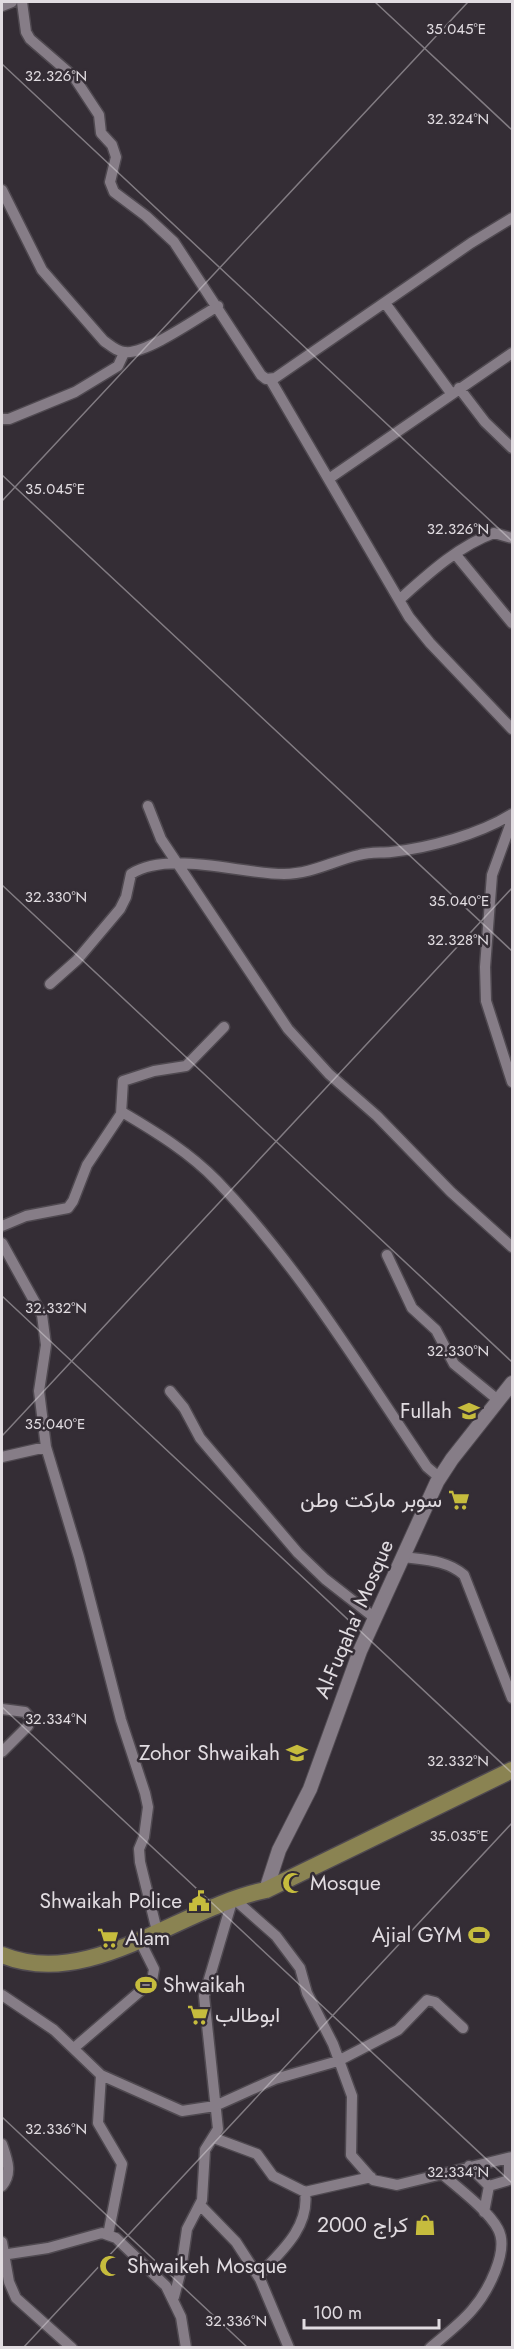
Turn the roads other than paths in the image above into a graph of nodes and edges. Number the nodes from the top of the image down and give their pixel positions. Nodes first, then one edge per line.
1 (12, 2) edge
2 (22, 2) edge
3 (2, 6) edge
4 (2, 190) edge
5 (513, 218) edge
6 (385, 303) junction
7 (218, 306) junction
8 (124, 352) junction
9 (513, 353) edge
10 (270, 379) junction
11 (455, 390) junction
12 (2, 419) edge
13 (513, 448) edge
14 (330, 478) junction
15 (513, 538) edge
16 (456, 555) junction
17 (399, 600) junction
18 (513, 623) edge
19 (513, 729) edge
20 (148, 806) dead end
21 (513, 814) edge
22 (513, 820) edge
23 (179, 865) junction
24 (50, 984) dead end
25 (224, 1027) dead end
26 (513, 1082) edge
27 (122, 1112) junction
28 (2, 1226) edge
29 (2, 1243) edge
30 (513, 1247) edge
31 (387, 1255) dead end
32 (513, 1383) edge
33 (170, 1391) dead end
34 (498, 1400) junction
35 (46, 1447) junction
36 (2, 1457) edge
37 (440, 1478) junction
38 (403, 1557) junction
39 (375, 1618) junction
40 (513, 1698) edge
41 (2, 1709) edge
42 (2, 1752) edge
43 (513, 1770) edge
44 (266, 1890) junction
45 (233, 1898) junction
46 (157, 1931) junction
47 (139, 1939) junction
48 (2, 1958) edge
49 (2, 1995) edge
50 (463, 2028) dead end
51 (74, 2048) junction
52 (338, 2061) junction
53 (101, 2075) junction
54 (215, 2106) junction
55 (214, 2138) junction
56 (2, 2144) edge
57 (511, 2157) edge
58 (4, 2158) edge
59 (469, 2166) junction
60 (441, 2173) junction
61 (371, 2177) junction
62 (2, 2186) edge
63 (489, 2186) junction
64 (305, 2192) junction
65 (201, 2206) junction
66 (484, 2212) junction
67 (108, 2235) junction
68 (2, 2242) edge
69 (4, 2254) edge
70 (258, 2276) junction
71 (174, 2297) junction
72 (72, 2348) edge
73 (186, 2348) edge
74 (289, 2348) edge
75 (430, 2348) edge

1 - 3 street
2 - 7 street
4 - 8 street
5 - 6 street
6 - 10 street
6 - 11 street
7 - 8 street
7 - 10 street
8 - 12 street
9 - 11 street
10 - 14 street
11 - 13 street
11 - 14 street
14 - 17 street
15 - 16 street
16 - 17 street
16 - 18 street
17 - 19 street
20 - 23 street
21 - 23 street
22 - 26 street
23 - 24 street
23 - 30 street
25 - 27 street
27 - 28 street
27 - 37 street
29 - 35 street
31 - 34 street
32 - 34 street, Al-Fuqaha' Mosque
33 - 39 street
34 - 37 street, Al-Fuqaha' Mosque
35 - 36 street
35 - 46 street
37 - 38 street, Al-Fuqaha' Mosque
38 - 39 street, Al-Fuqaha' Mosque
38 - 40 street
39 - 44 street, Al-Fuqaha' Mosque
41 - 42 street
43 - 44 main road
44 - 45 main road
45 - 46 main road
45 - 52 street
45 - 54 street
46 - 47 main road
47 - 48 main road
47 - 51 street
49 - 51 street
50 - 52 street
51 - 53 street
52 - 54 street
52 - 61 street
53 - 54 street
53 - 67 street
54 - 55 street
55 - 64 street
55 - 65 street
56 - 58 street
57 - 59 street
57 - 63 street
58 - 62 street
59 - 60 street
59 - 63 street
60 - 61 street
60 - 66 street
61 - 64 street
63 - 66 street
64 - 70 street
65 - 70 street
65 - 71 street
66 - 75 street
67 - 69 street
67 - 71 street
68 - 69 street
69 - 72 street
70 - 74 street
71 - 73 street

